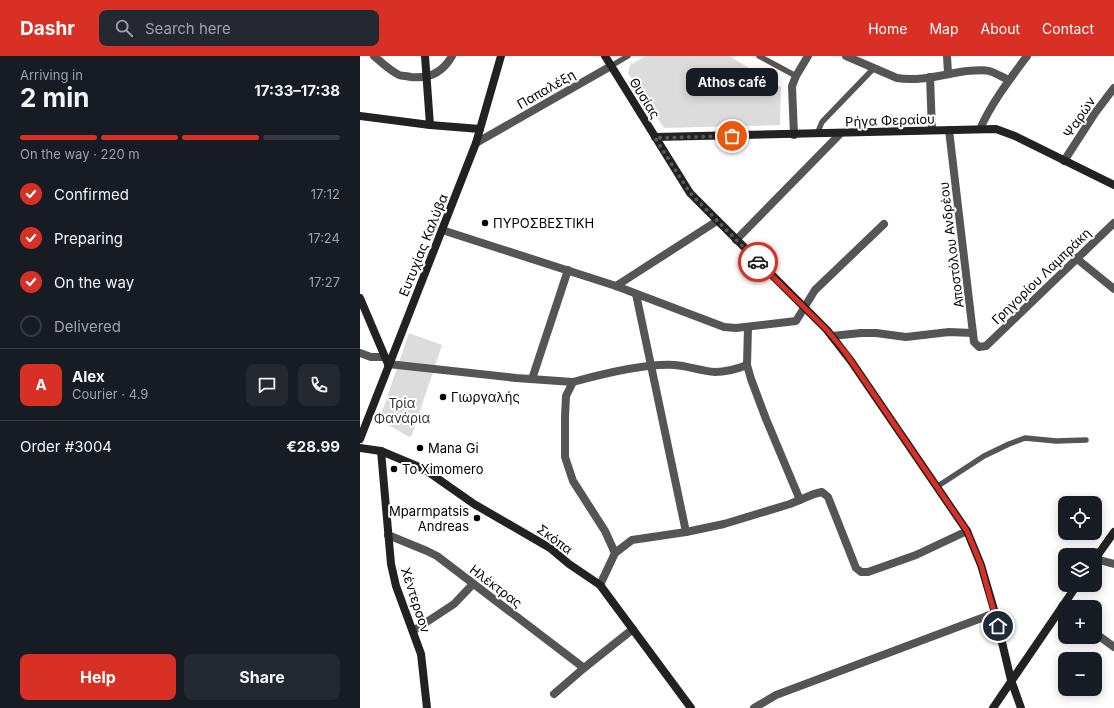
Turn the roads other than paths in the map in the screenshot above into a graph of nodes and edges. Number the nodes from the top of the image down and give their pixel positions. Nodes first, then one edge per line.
1 (374, 56) edge
2 (425, 56) edge
3 (452, 56) edge
4 (500, 56) edge
5 (605, 56) edge
6 (628, 56) edge
7 (759, 56) edge
8 (808, 56) edge
9 (846, 56) edge
10 (947, 56) edge
11 (1028, 56) edge
12 (611, 66) junction
13 (874, 68) junction
14 (948, 73) junction
15 (796, 76) junction
16 (427, 77) junction
17 (930, 77) junction
18 (1009, 80) junction
19 (1114, 88) edge
20 (360, 116) edge
21 (430, 125) junction
22 (480, 129) junction
23 (980, 129) junction
24 (932, 130) junction
25 (949, 130) junction
26 (817, 134) junction
27 (840, 134) junction
28 (794, 135) junction
29 (655, 138) junction
30 (476, 143) junction
31 (1064, 161) junction
32 (1114, 184) edge
33 (717, 221) junction
34 (1114, 223) edge
35 (884, 224) dead end
36 (442, 230) junction
37 (736, 240) junction
38 (1076, 258) junction
39 (568, 270) junction
40 (616, 286) junction
41 (1114, 289) edge
42 (636, 294) junction
43 (360, 298) edge
44 (804, 307) junction
45 (748, 327) junction
46 (973, 333) junction
47 (832, 336) junction
48 (986, 346) joint
49 (360, 353) edge
50 (387, 361) junction
51 (748, 365) junction
52 (652, 366) junction
53 (532, 379) junction
54 (572, 382) junction
55 (360, 439) edge
56 (1086, 440) dead end
57 (360, 448) edge
58 (381, 451) junction
59 (938, 486) junction
60 (800, 500) junction
61 (967, 531) junction
62 (686, 532) junction
63 (1114, 532) edge
64 (388, 535) junction
65 (1102, 549) edge
66 (615, 553) junction
67 (1102, 561) edge
68 (1114, 564) edge
69 (473, 584) junction
70 (600, 585) junction
71 (995, 613) junction
72 (1058, 617) edge
73 (633, 629) junction
74 (413, 631) junction
75 (1102, 638) edge
76 (1114, 647) edge
77 (584, 668) junction
78 (1011, 680) junction
79 (554, 694) dead end
80 (427, 708) edge
81 (691, 708) edge
82 (754, 708) edge
83 (993, 708) edge
84 (1021, 708) edge

1 - 16 street
2 - 16 street
3 - 16 street
4 - 22 street, Ευτυχίας Καλύβα
5 - 12 street, Θυσίας
6 - 12 lane, Παπαλέξη
7 - 15 lane
8 - 15 street
9 - 13 street
10 - 14 street
11 - 18 street
12 - 29 street, Θυσίας
12 - 30 street, Παπαλέξη
13 - 17 street
13 - 26 lane
14 - 17 street
14 - 18 street
15 - 28 street
16 - 21 street
17 - 24 street
18 - 23 street
19 - 31 street, Ψαρών
20 - 21 street
21 - 22 street
22 - 30 street, Ευτυχίας Καλύβα
23 - 25 street, Ρήγα Φεραίου
23 - 31 street, Ρήγα Φεραίου
24 - 25 street, Ρήγα Φεραίου
24 - 27 street, Ρήγα Φεραίου
25 - 46 street, Αποστόλου Ανδρέου
26 - 27 street, Ρήγα Φεραίου
26 - 28 street, Ρήγα Φεραίου
27 - 37 street
28 - 29 street, Ρήγα Φεραίου
29 - 33 street, Θυσίας
30 - 36 street, Ευτυχίας Καλύβα
31 - 32 street, Ρήγα Φεραίου
33 - 37 street, Θυσίας
33 - 40 street
34 - 38 street, Γρηγορίου Λαμπράκη
35 - 44 street
36 - 39 street
36 - 50 street, Ευτυχίας Καλύβα
37 - 44 street, Θυσίας
38 - 41 street
38 - 48 street, Γρηγορίου Λαμπράκη
39 - 40 street
39 - 53 street
40 - 42 street
42 - 45 street
42 - 52 street
43 - 50 street
44 - 45 street
44 - 47 street, Θυσίας
45 - 51 street
46 - 47 street
46 - 48 street, Αποστόλου Ανδρέου
47 - 59 street, Θυσίας
49 - 50 street
50 - 53 street
50 - 55 street, Ευτυχίας Καλύβα
51 - 52 street
51 - 60 street
52 - 54 street
52 - 62 street
53 - 54 street
54 - 66 street
56 - 59 lane
57 - 58 street, Σκόπα
58 - 64 street, Χέντερσον
58 - 70 street, Σκόπα
59 - 61 street, Θυσίας
60 - 61 street
60 - 62 street
61 - 71 street, Θυσίας
62 - 66 street
63 - 65 street
64 - 69 street, Ηλέκτρας
64 - 74 street, Χέντερσον
66 - 70 street
67 - 68 street
69 - 74 street
69 - 77 street, Ηλέκτρας
70 - 73 street, Σκόπα
71 - 78 street, Θυσίας
71 - 82 street
72 - 78 street
73 - 77 street
73 - 81 street, Σκόπα
74 - 80 street, Χέντερσον
75 - 76 street
77 - 79 street
78 - 83 street
78 - 84 street, Θυσίας

